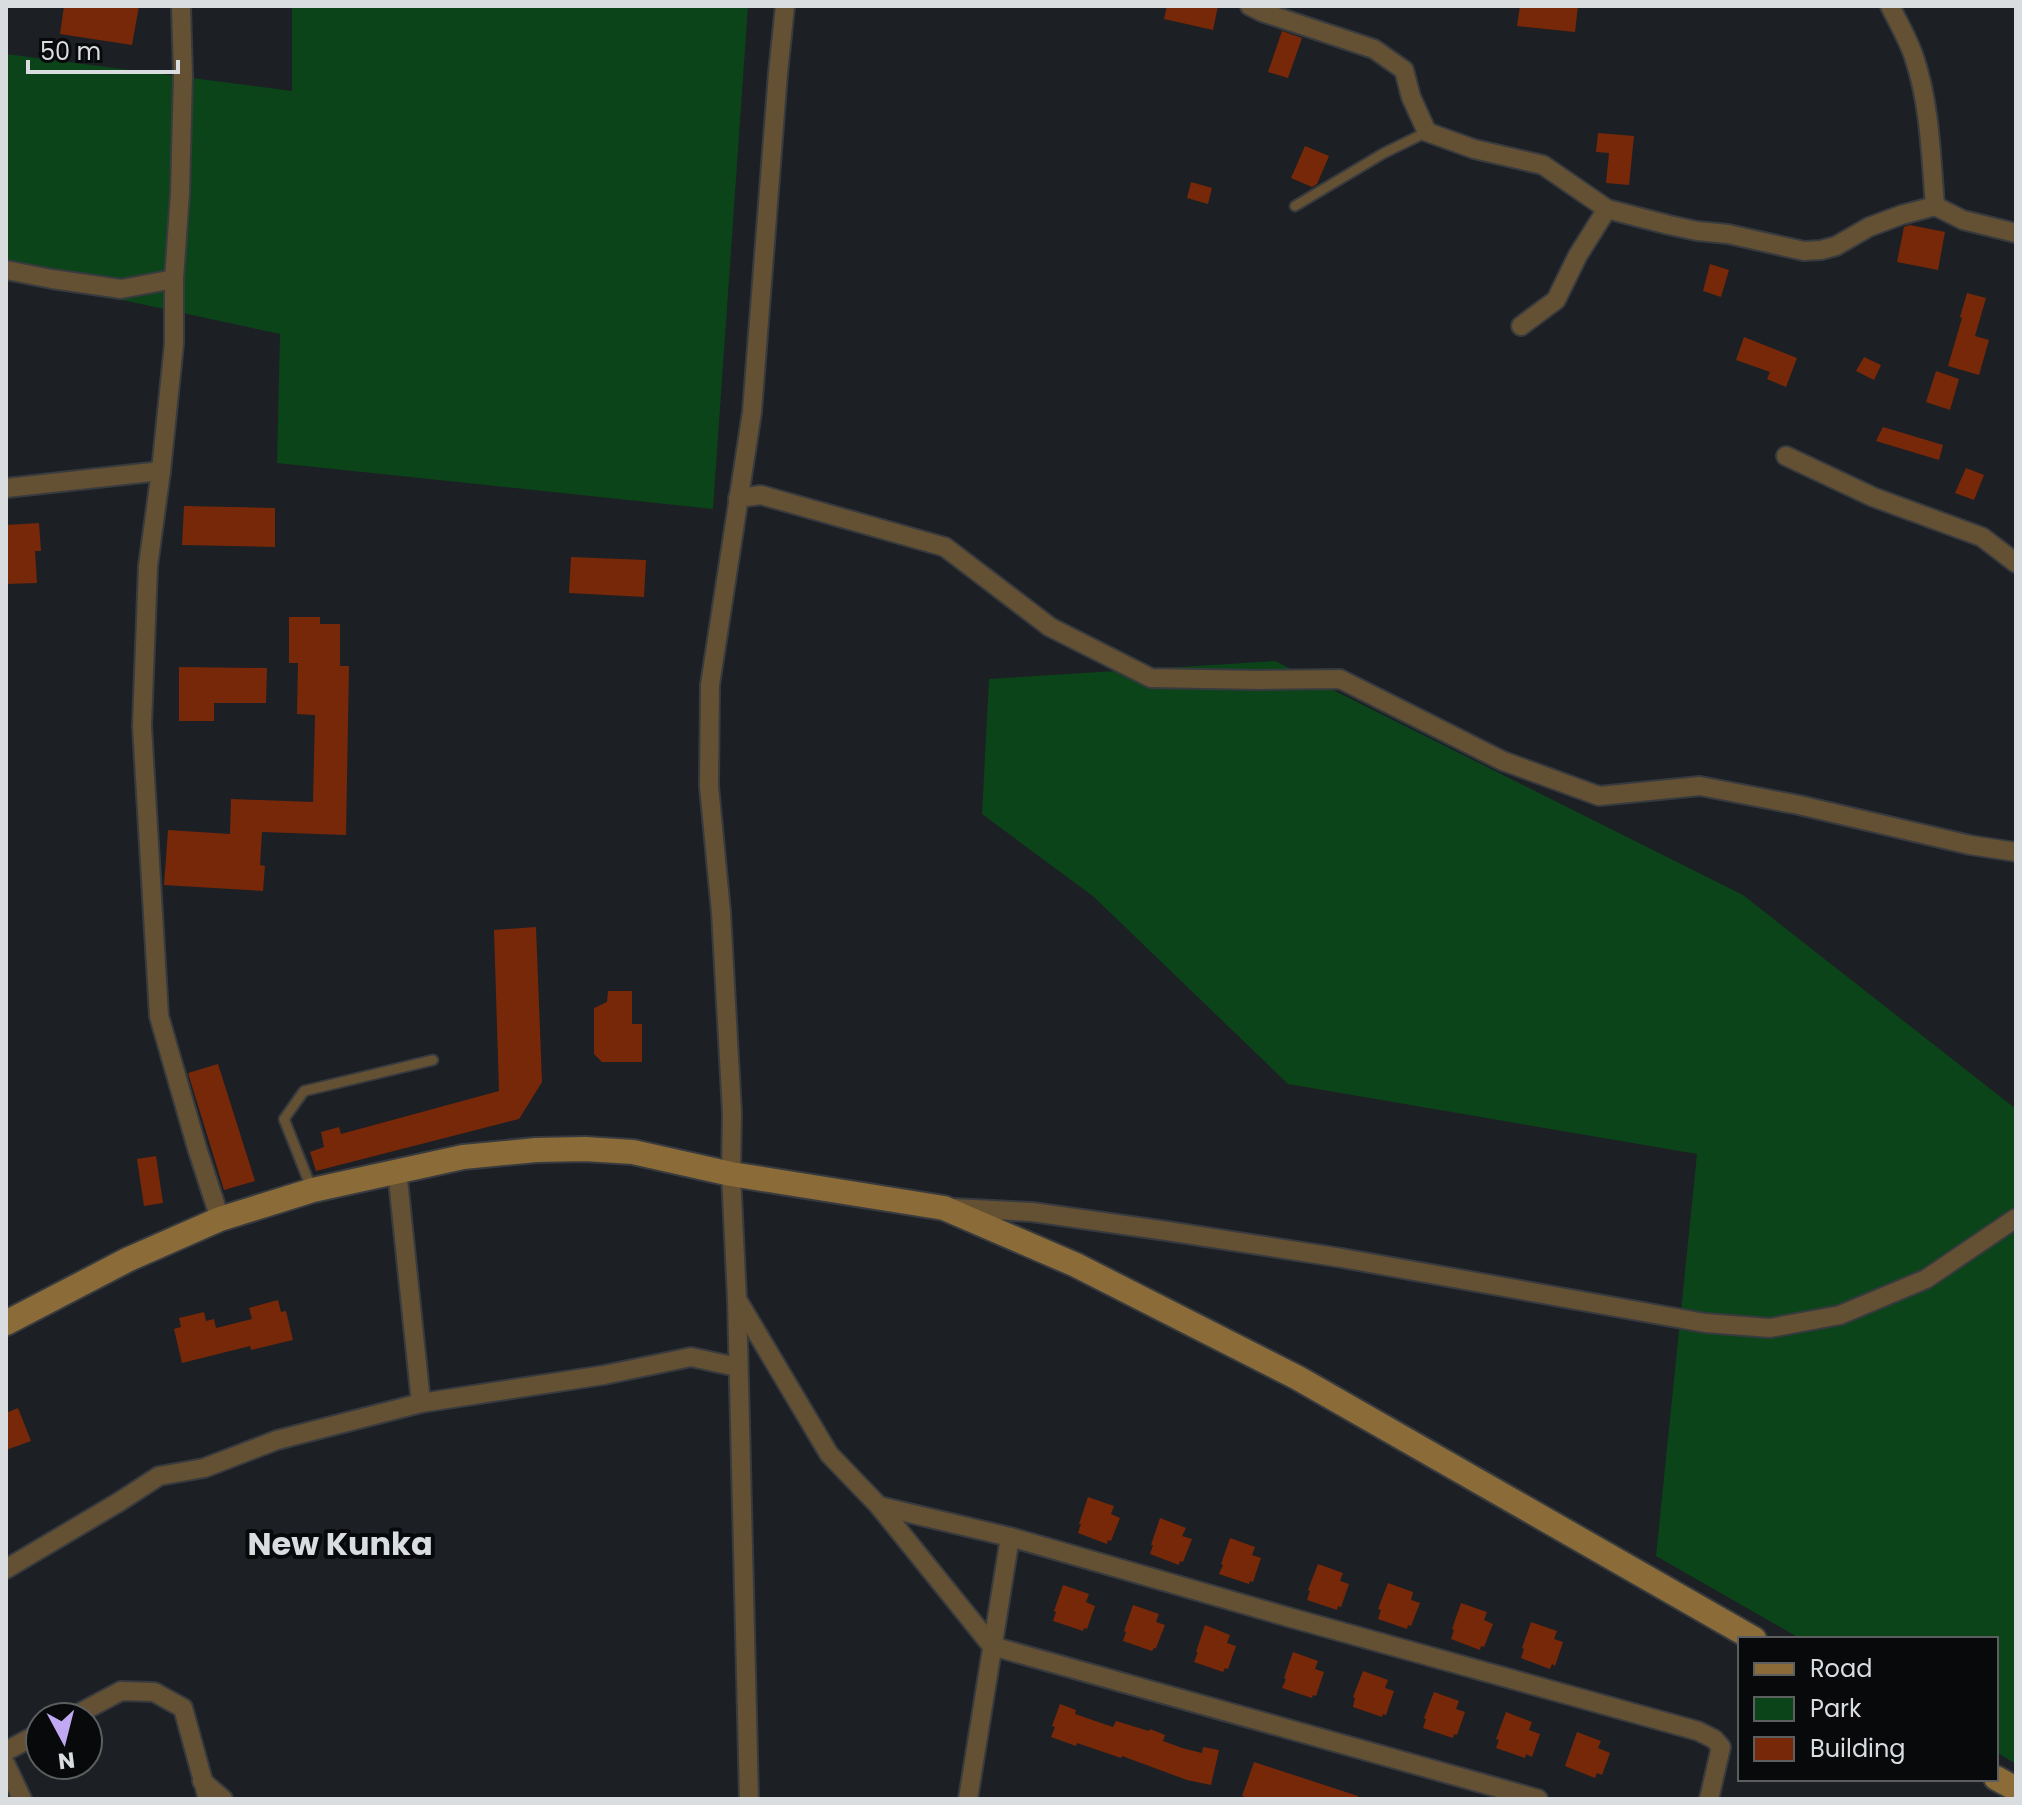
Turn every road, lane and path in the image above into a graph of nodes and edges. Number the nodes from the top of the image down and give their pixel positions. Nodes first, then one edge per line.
1 (181, 6) edge
2 (785, 6) edge
3 (1250, 6) edge
4 (1890, 6) edge
5 (1427, 132) junction
6 (1295, 206) dead end
7 (1935, 206) junction
8 (1607, 209) junction
9 (2016, 233) edge
10 (6, 270) edge
11 (174, 279) junction
12 (1521, 326) dead end
13 (1786, 456) dead end
14 (161, 471) junction
15 (6, 488) edge
16 (738, 498) junction
17 (2016, 563) edge
18 (2016, 852) edge
19 (433, 1060) dead end
20 (397, 1170) junction
21 (731, 1174) junction
22 (313, 1190) junction
23 (944, 1208) junction
24 (2016, 1218) edge
25 (220, 1219) junction
26 (737, 1299) junction
27 (6, 1323) edge
28 (737, 1367) junction
29 (421, 1403) junction
30 (879, 1506) junction
31 (1010, 1537) junction
32 (6, 1569) edge
33 (1751, 1637) edge
34 (992, 1646) junction
35 (102, 1701) edge
36 (24, 1741) edge
37 (6, 1751) edge
38 (6, 1765) edge
39 (1998, 1779) edge
40 (2016, 1789) edge
41 (205, 1790) edge
42 (22, 1799) edge
43 (223, 1799) edge
44 (749, 1799) edge
45 (968, 1799) edge
46 (1538, 1799) edge
47 (1709, 1799) edge

1 - 11 street
2 - 16 street
3 - 5 street
4 - 7 street
5 - 6 lane
5 - 8 street
7 - 8 street
7 - 9 street
8 - 12 street
10 - 11 street
11 - 14 street
13 - 17 street
14 - 15 street
14 - 25 street
16 - 18 street
16 - 21 street
19 - 22 lane
20 - 21 street
20 - 22 street
20 - 29 street
21 - 23 street
21 - 26 street
22 - 25 street
23 - 24 street
23 - 33 street
25 - 27 street
26 - 28 street
26 - 30 street
28 - 29 street
28 - 44 street
29 - 32 street
30 - 31 street
30 - 34 street
31 - 34 street
31 - 47 street
34 - 45 street
34 - 46 street
35 - 41 street
36 - 37 street
38 - 42 street
39 - 40 street
41 - 43 street

